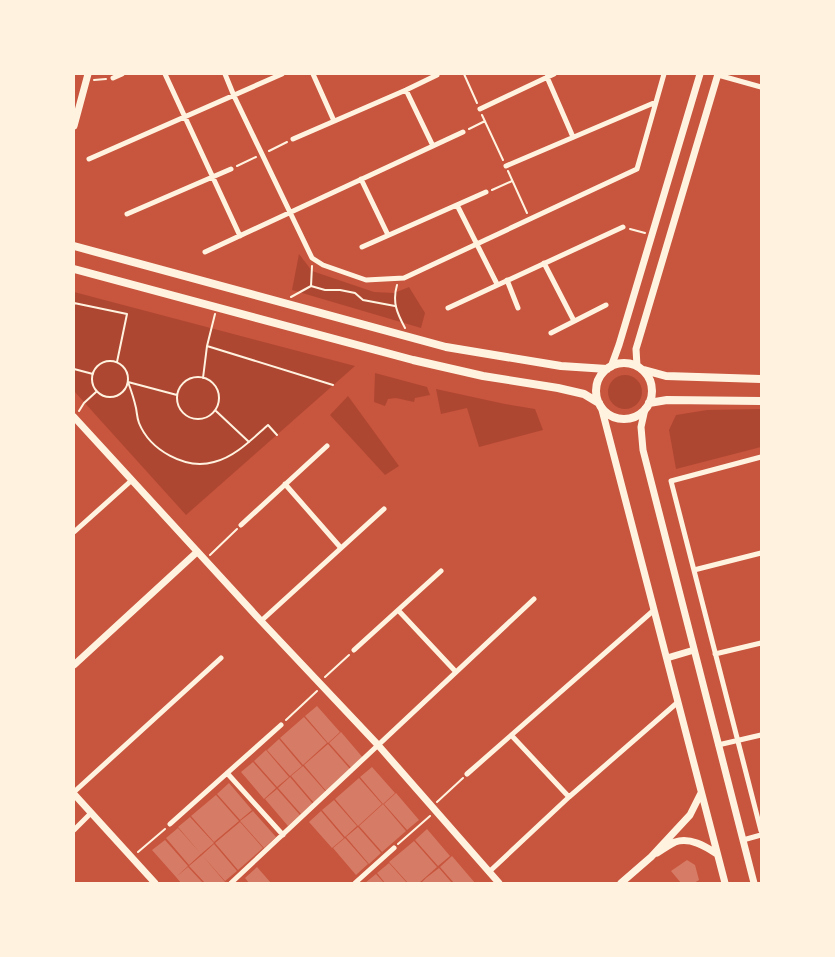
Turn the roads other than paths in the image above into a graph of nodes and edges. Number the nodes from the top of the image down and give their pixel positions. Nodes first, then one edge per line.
1 (122, 74) edge
2 (165, 74) edge
3 (225, 74) edge
4 (282, 74) edge
5 (313, 74) edge
6 (554, 74) edge
7 (664, 74) edge
8 (700, 74) edge
9 (718, 74) edge
10 (437, 75) edge
11 (87, 77) edge
12 (547, 77) junction
13 (114, 78) road end
14 (761, 87) edge
15 (406, 90) junction
16 (234, 96) junction
17 (656, 102) junction
18 (480, 109) road end
19 (185, 117) junction
20 (334, 121) junction
21 (74, 126) edge
22 (462, 132) road end
23 (573, 137) junction
24 (293, 139) road end
25 (433, 146) junction
26 (89, 159) dead end
27 (506, 166) road end
28 (231, 169) road end
29 (213, 177) junction
30 (362, 179) junction
31 (486, 192) road end
32 (458, 205) junction
33 (290, 212) junction
34 (127, 214) dead end
35 (623, 227) road end
36 (388, 235) junction
37 (240, 236) junction
38 (477, 244) junction
39 (74, 246) edge
40 (362, 247) dead end
41 (205, 252) dead end
42 (544, 263) junction
43 (74, 269) edge
44 (507, 280) junction
45 (497, 284) junction
46 (606, 305) dead end
47 (448, 308) dead end
48 (518, 308) dead end
49 (574, 321) junction
50 (552, 333) dead end
51 (609, 368) junction
52 (640, 368) junction
53 (761, 379) edge
54 (761, 402) edge
55 (600, 405) junction
56 (647, 406) junction
57 (74, 417) edge
58 (327, 446) dead end
59 (761, 457) edge
60 (132, 480) junction
61 (285, 484) junction
62 (384, 509) dead end
63 (241, 525) road end
64 (74, 532) edge
65 (341, 548) junction
66 (197, 552) junction
67 (761, 553) edge
68 (694, 570) junction
69 (441, 571) dead end
70 (534, 599) dead end
71 (398, 610) junction
72 (654, 610) junction
73 (260, 622) junction
74 (761, 643) edge
75 (354, 650) road end
76 (694, 650) junction
77 (716, 654) junction
78 (221, 658) dead end
79 (667, 658) junction
80 (74, 665) edge
81 (456, 672) junction
82 (678, 702) junction
83 (281, 725) road end
84 (761, 735) edge
85 (512, 736) junction
86 (738, 741) junction
87 (378, 745) junction
88 (718, 745) junction
89 (227, 773) junction
90 (467, 774) road end
91 (74, 793) edge
92 (701, 793) junction
93 (569, 797) junction
94 (91, 813) junction
95 (170, 824) road end
96 (74, 830) edge
97 (761, 833) edge
98 (283, 835) junction
99 (742, 840) junction
100 (394, 848) road end
101 (717, 854) junction
102 (651, 856) junction
103 (489, 872) junction
104 (154, 883) edge
105 (231, 883) edge
106 (355, 883) edge
107 (499, 883) edge
108 (621, 883) edge
109 (724, 883) edge
110 (754, 883) edge

1 - 13 street
2 - 19 street
3 - 16 street
4 - 16 street
5 - 20 street
6 - 12 street
7 - 17 street
8 - 51 street
9 - 14 street
9 - 52 street
10 - 15 street
11 - 21 street
12 - 18 street
12 - 23 street
15 - 20 street
15 - 25 street
16 - 19 street
16 - 33 street
17 - 23 street
17 - 38 street
19 - 26 street
19 - 29 street
20 - 24 street
22 - 25 street
23 - 27 street
25 - 30 street
28 - 29 street
29 - 34 street
29 - 37 street
30 - 33 street
30 - 36 street
31 - 32 street
32 - 36 street
32 - 38 street
33 - 37 street
33 - 38 street
35 - 42 street
36 - 40 street
37 - 41 street
38 - 45 street
39 - 51 main road
42 - 44 street
42 - 49 street
43 - 55 main road
44 - 45 street
44 - 48 street
45 - 47 street
46 - 49 street
49 - 50 street
51 - 52 main road
51 - 55 main road
52 - 53 main road
52 - 56 main road
54 - 56 main road
55 - 56 main road
55 - 72 street
56 - 76 street
57 - 60 street
58 - 61 street
59 - 68 street
60 - 64 street
60 - 66 street
61 - 63 street
61 - 65 street
62 - 65 street
65 - 73 street
66 - 73 street
66 - 80 street
67 - 68 street
68 - 77 street
69 - 71 street
70 - 81 street
71 - 75 street
71 - 81 street
72 - 79 street
72 - 85 street
73 - 87 street
74 - 77 street
76 - 79 street
76 - 88 street
77 - 86 street
78 - 91 street
79 - 82 street
81 - 87 street
82 - 92 street
82 - 93 street
83 - 89 street
84 - 86 street
85 - 90 street
85 - 93 street
86 - 88 street
86 - 97 street
87 - 98 street
87 - 103 street
88 - 99 street
89 - 95 street
89 - 98 street
91 - 94 street
92 - 101 street
92 - 102 street
93 - 103 street
94 - 96 street
94 - 104 street
97 - 99 street
98 - 105 street
99 - 110 street
100 - 106 street
101 - 102 street
101 - 109 street
102 - 108 street
103 - 107 street

